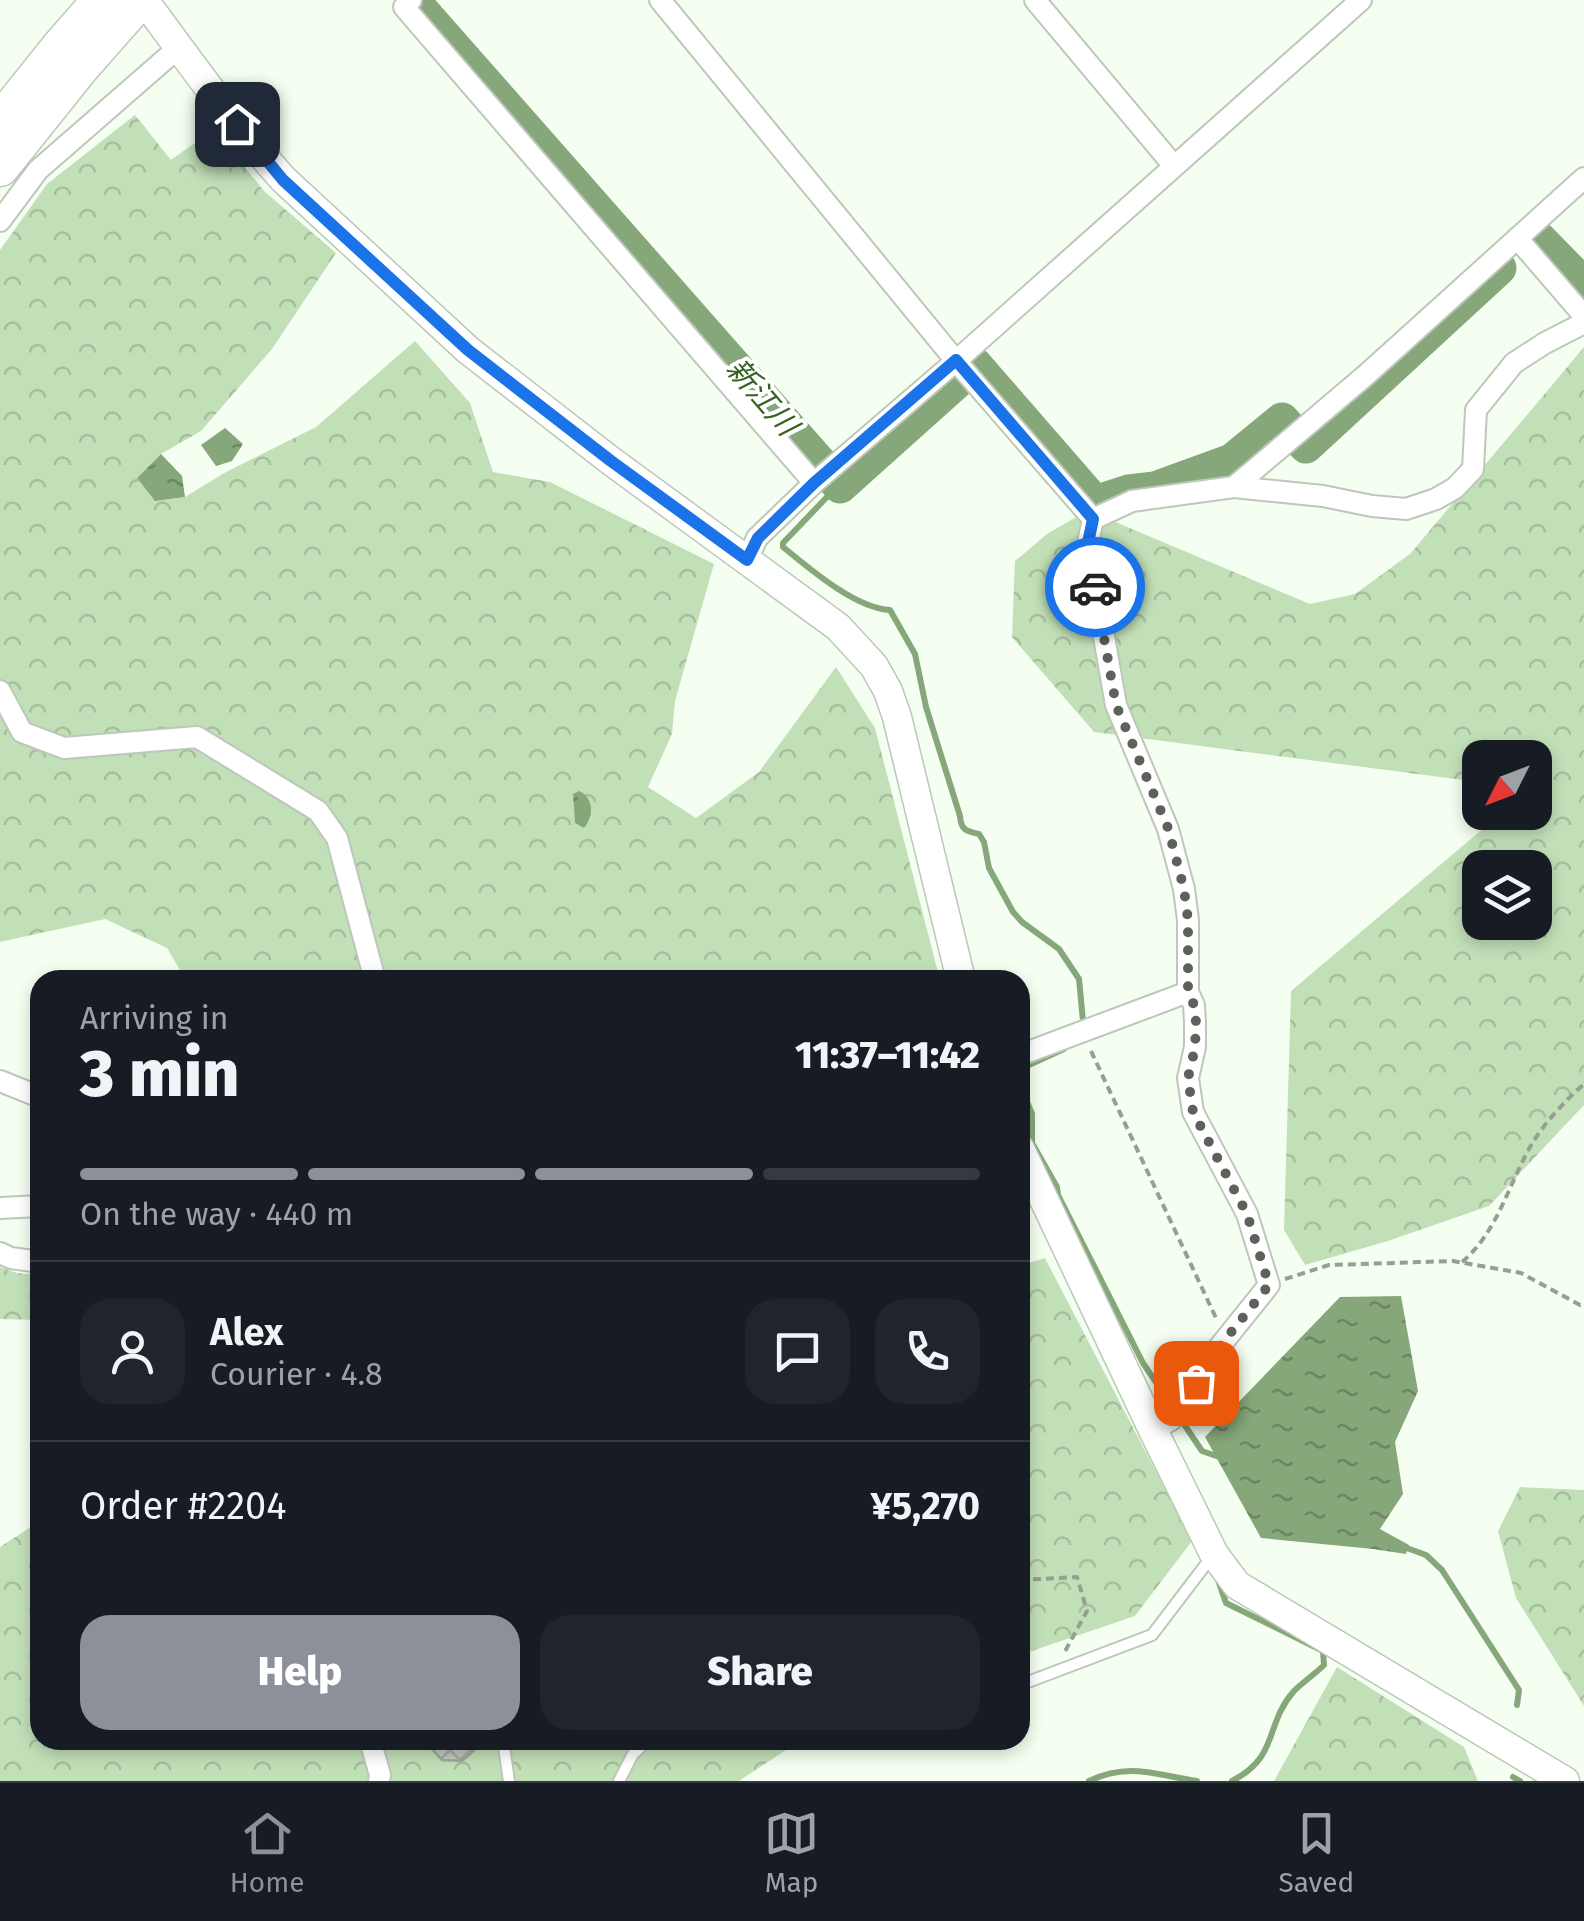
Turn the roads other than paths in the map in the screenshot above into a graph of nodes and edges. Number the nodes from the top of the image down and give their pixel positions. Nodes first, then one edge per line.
1 (660, 0) edge
2 (1035, 0) edge
3 (1362, 0) edge
4 (127, 4) edge
5 (408, 4) edge
6 (178, 48) junction
7 (0, 122) edge
8 (1174, 166) junction
9 (0, 167) edge
10 (1584, 178) edge
11 (0, 221) edge
12 (1517, 238) junction
13 (1584, 320) edge
14 (956, 361) junction
15 (815, 482) junction
16 (1234, 487) junction
17 (1093, 519) junction
18 (747, 560) junction
19 (0, 691) edge
20 (372, 970) edge
21 (959, 970) edge
22 (1188, 992) junction
23 (1030, 1052) edge
24 (0, 1081) edge
25 (30, 1093) edge
26 (1030, 1170) edge
27 (30, 1206) edge
28 (0, 1208) edge
29 (0, 1254) edge
30 (30, 1261) edge
31 (1153, 1430) junction
32 (1214, 1554) junction
33 (1030, 1681) edge
34 (373, 1750) edge
35 (504, 1750) edge
36 (637, 1750) edge
37 (379, 1781) edge
38 (509, 1781) edge
39 (619, 1781) edge
40 (1565, 1781) edge

1 - 14 street
2 - 8 street
3 - 8 street
4 - 6 street
4 - 7 highway
4 - 9 highway
5 - 15 street
6 - 11 street
6 - 18 street
8 - 14 street
10 - 12 street
12 - 13 street
12 - 16 street
13 - 16 street
14 - 15 street
14 - 17 street
15 - 18 street
16 - 17 street
17 - 22 street
18 - 21 street
19 - 20 street
22 - 23 street
22 - 31 street
24 - 25 street
26 - 31 street
27 - 28 street
29 - 30 street
31 - 32 street
32 - 33 lane
32 - 40 street
34 - 37 street
35 - 38 lane
36 - 39 lane

